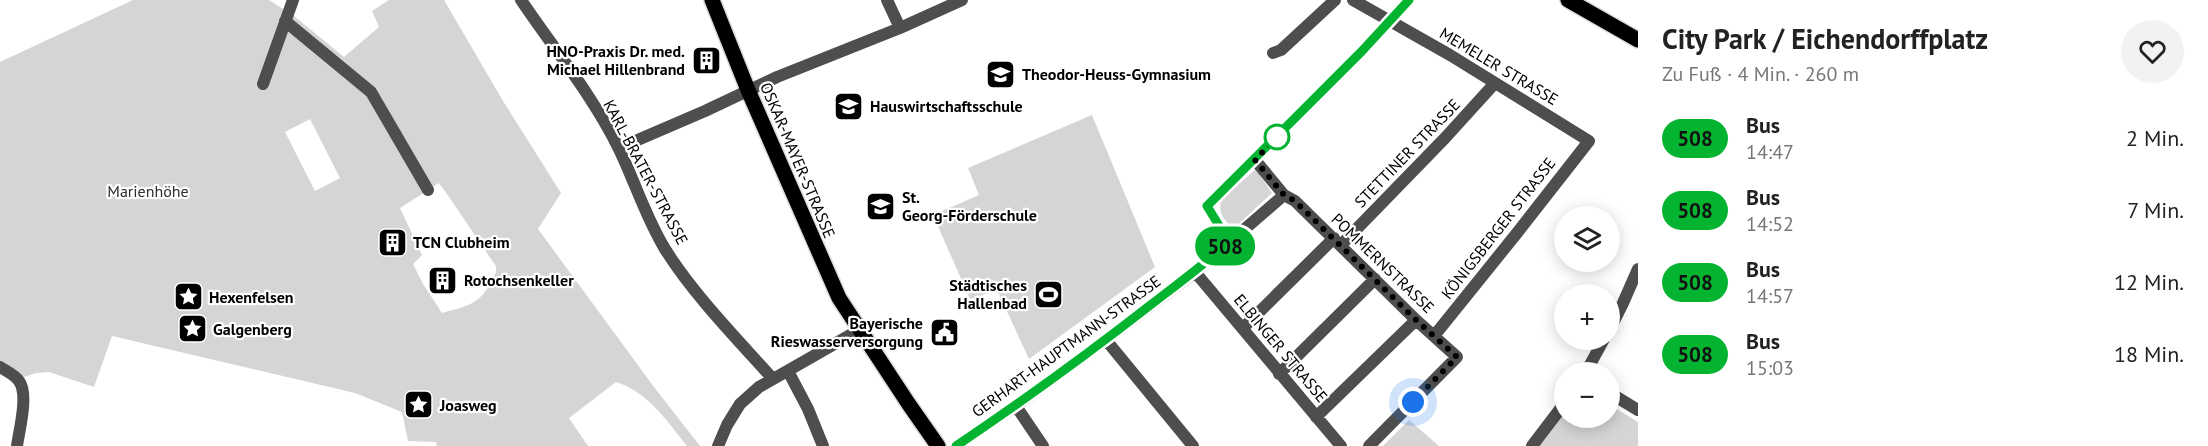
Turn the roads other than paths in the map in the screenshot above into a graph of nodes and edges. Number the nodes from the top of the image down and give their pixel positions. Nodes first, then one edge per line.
1 (293, 0) edge
2 (521, 0) edge
3 (712, 0) edge
4 (887, 0) edge
5 (962, 0) edge
6 (1335, 0) edge
7 (1353, 0) edge
8 (1408, 0) edge
9 (1568, 0) edge
10 (285, 21) junction
11 (1391, 21) junction
12 (900, 28) junction
13 (1638, 40) edge
14 (1273, 52) dead end
15 (1495, 83) junction
16 (263, 84) dead end
17 (748, 90) junction
18 (1588, 141) joint
19 (619, 148) junction
20 (1257, 157) junction
21 (428, 190) dead end
22 (1284, 195) junction
23 (1229, 242) junction
24 (1338, 242) junction
25 (1638, 269) edge
26 (1195, 272) junction
27 (1375, 279) junction
28 (1620, 309) edge
29 (1416, 320) junction
30 (1244, 328) junction
31 (859, 330) junction
32 (1434, 336) junction
33 (1106, 340) junction
34 (0, 367) edge
35 (788, 370) junction
36 (1279, 374) junction
37 (773, 379) junction
38 (1620, 399) edge
39 (1016, 406) junction
40 (1638, 410) edge
41 (1316, 417) junction
42 (1554, 417) edge
43 (718, 445) edge
44 (16, 446) edge
45 (823, 446) edge
46 (938, 446) edge
47 (956, 446) edge
48 (1043, 446) edge
49 (1193, 446) edge
50 (1341, 446) edge
51 (1369, 446) edge
52 (1532, 446) edge

1 - 10 street
2 - 19 street, KARL-BRATER-STRASSE
3 - 17 main road, OSKAR-MAYER-STRASSE
4 - 12 street
5 - 12 street
6 - 14 street
7 - 11 street, MEMELER STRASSE
8 - 11 street
9 - 13 main road
10 - 16 street
10 - 21 street
11 - 15 street, MEMELER STRASSE
11 - 20 street
12 - 17 street
15 - 18 street, MEMELER STRASSE
15 - 24 street, STETTINER STRASSE
17 - 19 street
17 - 31 main road, OSKAR-MAYER-STRASSE
18 - 32 street, KÖNIGSBERGER STRASSE
19 - 37 street, KARL-BRATER-STRASSE
20 - 22 street, POMMERNSTRASSE
20 - 23 street
22 - 23 street, GERHART-HAUPTMANN-STRASSE
22 - 24 street, POMMERNSTRASSE
23 - 26 street, GERHART-HAUPTMANN-STRASSE
24 - 27 street, POMMERNSTRASSE
24 - 30 street, STETTINER STRASSE
25 - 28 street
26 - 30 street, ELBINGER STRASSE
26 - 33 street, GERHART-HAUPTMANN-STRASSE
27 - 29 street, POMMERNSTRASSE
27 - 36 street
29 - 32 street, POMMERNSTRASSE
29 - 41 street
30 - 36 street, ELBINGER STRASSE
31 - 35 street
31 - 46 main road, OSKAR-MAYER-STRASSE
32 - 51 street, POMMERNSTRASSE
33 - 39 street, GERHART-HAUPTMANN-STRASSE
33 - 49 street
34 - 44 street
35 - 37 street
35 - 45 street
36 - 41 street, ELBINGER STRASSE
37 - 43 street
38 - 40 street
39 - 47 street, GERHART-HAUPTMANN-STRASSE
39 - 48 street
41 - 50 street, ELBINGER STRASSE
42 - 52 street

